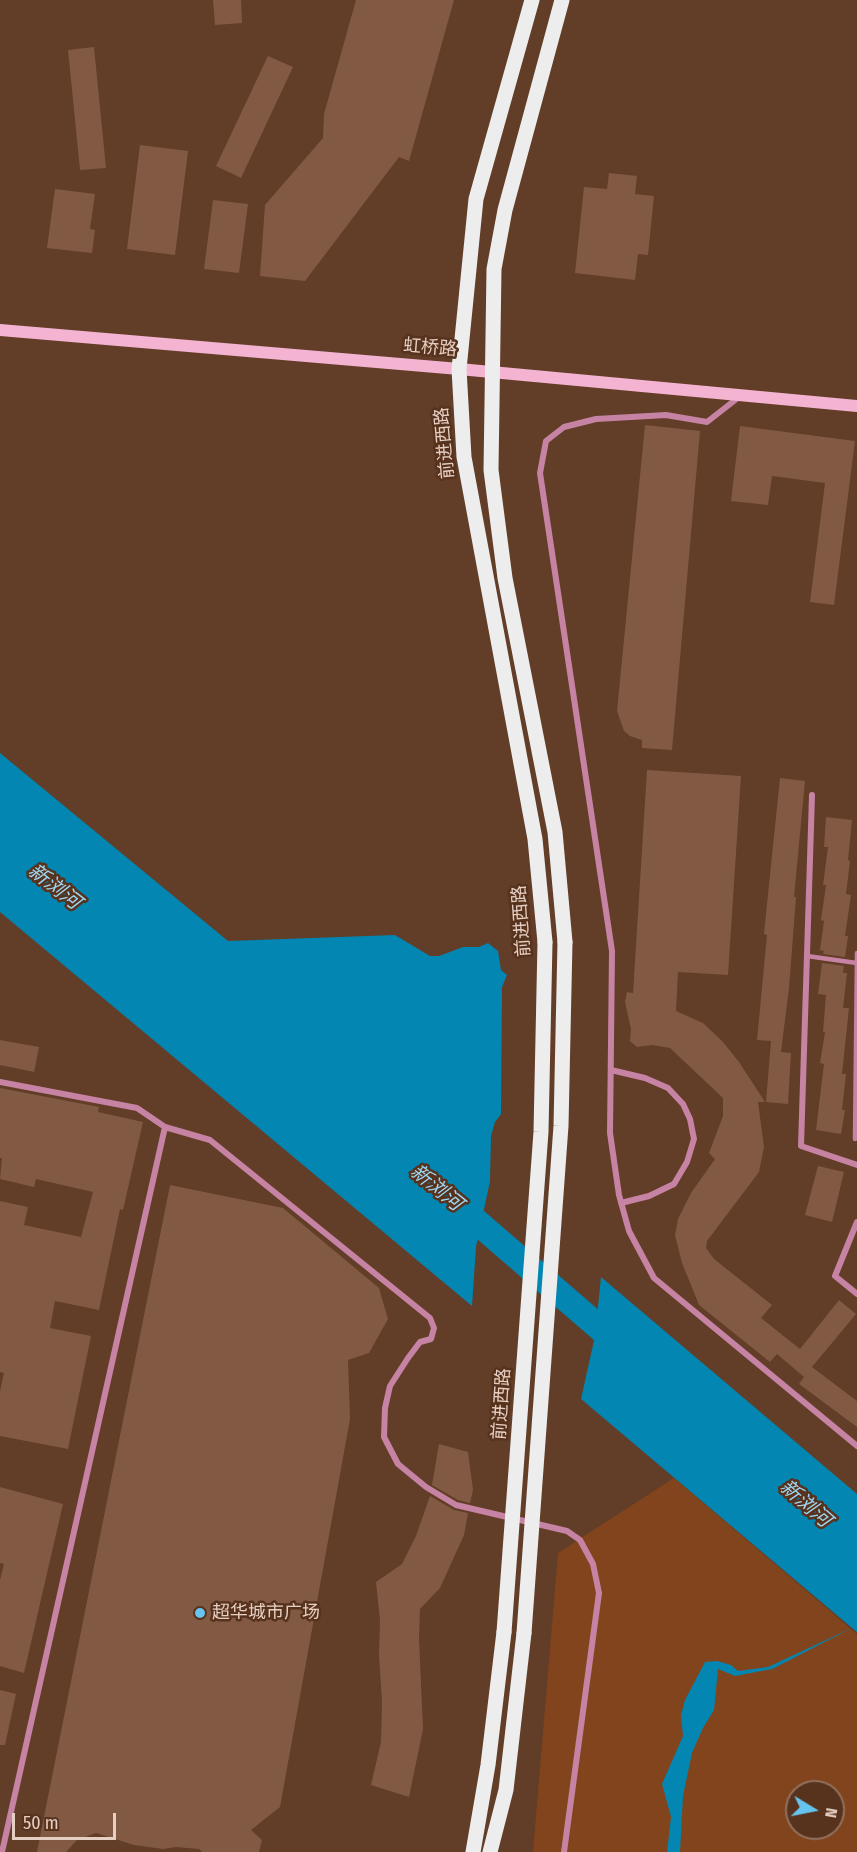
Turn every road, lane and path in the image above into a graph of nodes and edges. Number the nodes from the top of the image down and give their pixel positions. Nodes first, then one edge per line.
1 (532, 0) edge
2 (562, 0) edge
3 (0, 330) edge
4 (459, 369) junction
5 (492, 372) junction
6 (741, 395) junction
7 (857, 406) edge
8 (812, 795) dead end
9 (857, 954) edge
10 (807, 956) junction
11 (857, 963) edge
12 (610, 1070) junction
13 (0, 1082) edge
14 (165, 1127) junction
15 (855, 1139) dead end
16 (857, 1165) edge
17 (621, 1203) junction
18 (857, 1222) edge
19 (857, 1294) edge
20 (857, 1446) edge
21 (2, 1852) edge
22 (473, 1852) edge
23 (490, 1852) edge
24 (564, 1852) edge

1 - 4 main road, 前进西路
2 - 5 main road, 前进西路
3 - 4 street, 虹桥路
4 - 5 street, 虹桥路
4 - 22 main road, 前进西路, bridge
5 - 6 street, 虹桥路
5 - 23 main road, 前进西路, bridge
6 - 7 street, 虹桥路
6 - 12 street
8 - 10 street
9 - 11 lane
10 - 11 lane
10 - 16 street
11 - 15 lane
12 - 17 street
12 - 17 street
13 - 14 street
14 - 21 street
14 - 24 street
17 - 20 street
18 - 19 street

